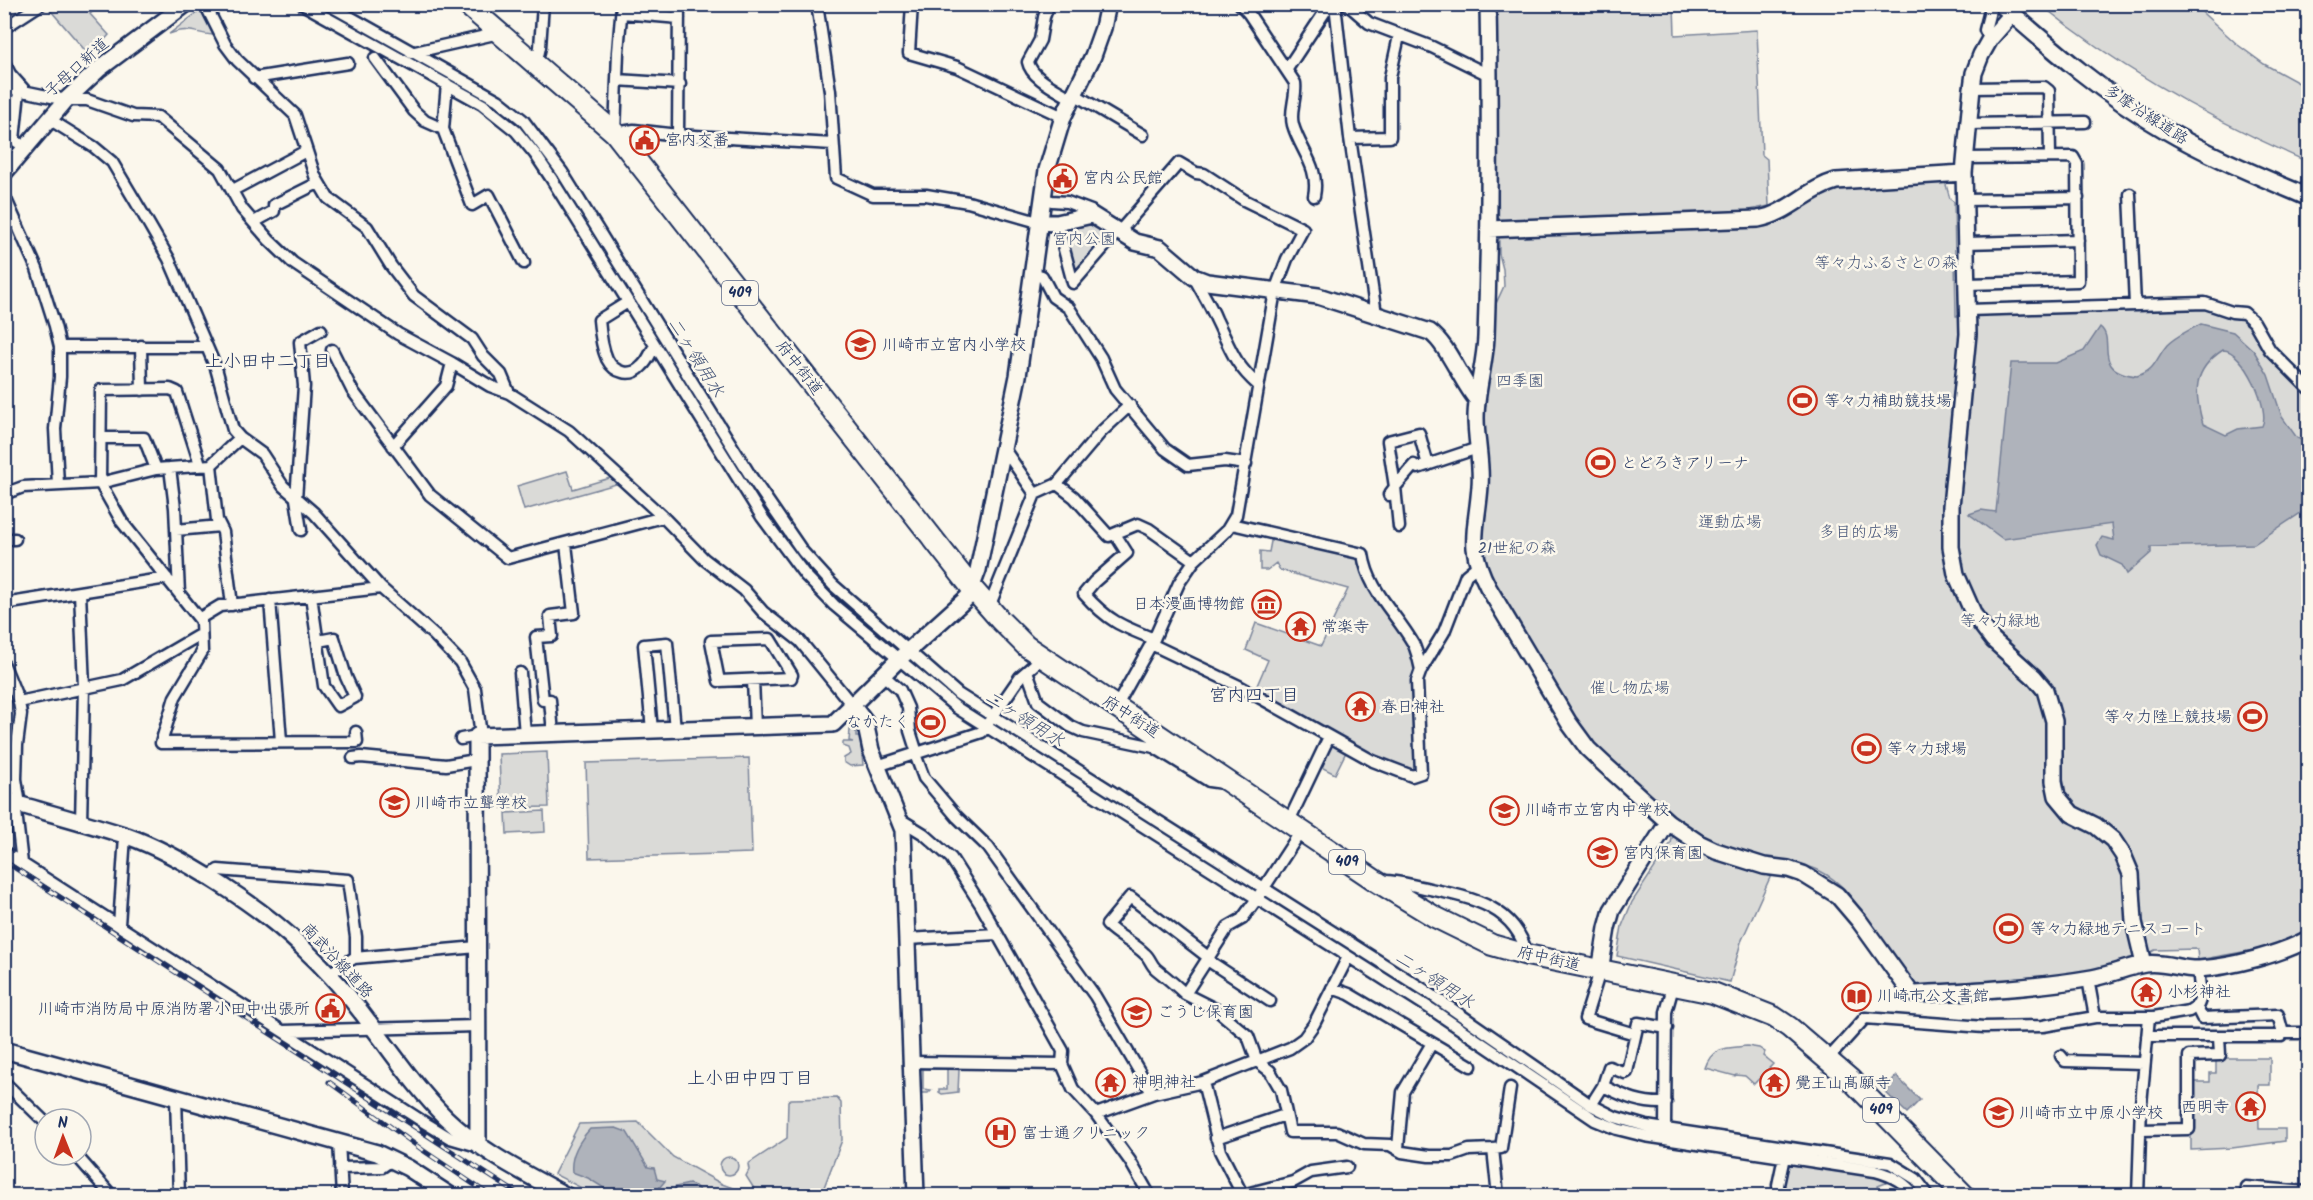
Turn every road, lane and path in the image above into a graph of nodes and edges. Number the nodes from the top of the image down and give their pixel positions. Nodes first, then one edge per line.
1 (41, 4) edge
2 (186, 4) edge
3 (205, 4) edge
4 (302, 4) edge
5 (327, 4) edge
6 (466, 4) edge
7 (543, 4) edge
8 (678, 4) edge
9 (817, 4) edge
10 (912, 4) edge
11 (1049, 4) edge
12 (1108, 4) edge
13 (1240, 4) edge
14 (1330, 4) edge
15 (1335, 4) edge
16 (1347, 4) edge
17 (1488, 4) edge
18 (1989, 4) edge
19 (622, 9) edge
20 (2006, 9) edge
21 (679, 18) junction
22 (4, 27) edge
23 (499, 33) junction
24 (1399, 36) junction
25 (1990, 39) junction
26 (413, 52) junction
27 (396, 55) junction
28 (375, 58) dead end
29 (4, 62) edge
30 (348, 63) dead end
31 (536, 64) junction
32 (1287, 69) junction
33 (1489, 75) junction
34 (255, 78) junction
35 (617, 80) junction
36 (447, 84) junction
37 (680, 84) junction
38 (4, 87) edge
39 (1972, 88) junction
40 (22, 91) junction
41 (1073, 97) junction
42 (66, 100) junction
43 (1063, 117) junction
44 (510, 118) junction
45 (49, 119) junction
46 (2049, 122) junction
47 (2085, 122) dead end
48 (1969, 124) junction
49 (443, 129) junction
50 (615, 134) junction
51 (678, 135) junction
52 (1143, 135) dead end
53 (1350, 138) junction
54 (833, 144) junction
55 (25, 147) junction
56 (306, 151) junction
57 (2050, 157) junction
58 (1965, 166) junction
59 (4, 173) edge
60 (318, 183) junction
61 (232, 190) junction
62 (2130, 194) dead end
63 (4, 195) edge
64 (1314, 196) dead end
65 (2308, 196) edge
66 (1042, 198) junction
67 (2078, 198) junction
68 (1965, 200) junction
69 (1092, 215) junction
70 (581, 216) junction
71 (254, 222) junction
72 (1038, 222) junction
73 (1057, 223) junction
74 (1489, 229) junction
75 (1118, 231) junction
76 (2078, 240) junction
77 (1966, 243) junction
78 (524, 263) dead end
79 (1032, 273) junction
80 (1194, 277) junction
81 (1967, 284) junction
82 (1275, 291) junction
83 (628, 302) junction
84 (2136, 305) junction
85 (1968, 310) junction
86 (1376, 314) junction
87 (321, 330) dead end
88 (655, 345) junction
89 (60, 346) junction
90 (141, 346) junction
91 (207, 346) junction
92 (332, 350) dead end
93 (452, 363) junction
94 (1258, 386) junction
95 (2308, 388) edge
96 (142, 390) junction
97 (697, 390) junction
98 (509, 393) junction
99 (687, 396) junction
100 (1477, 400) junction
101 (1130, 405) junction
102 (102, 438) junction
103 (240, 438) junction
104 (393, 446) junction
105 (1478, 448) junction
106 (1004, 449) junction
107 (206, 464) junction
108 (1246, 464) junction
109 (1428, 465) junction
110 (170, 468) junction
111 (156, 469) junction
112 (100, 483) junction
113 (58, 484) junction
114 (1057, 484) junction
115 (1392, 491) junction
116 (4, 494) edge
117 (1035, 494) junction
118 (296, 498) junction
119 (768, 513) junction
120 (663, 517) junction
121 (1232, 524) junction
122 (220, 526) junction
123 (1399, 527) dead end
124 (176, 530) junction
125 (301, 530) dead end
126 (1114, 534) junction
127 (566, 544) junction
128 (1194, 561) junction
129 (1477, 566) junction
130 (167, 578) junction
131 (971, 587) junction
132 (381, 588) junction
133 (80, 592) junction
134 (179, 592) junction
135 (310, 596) junction
136 (270, 600) junction
137 (4, 604) edge
138 (232, 605) junction
139 (989, 607) junction
140 (200, 618) junction
141 (201, 634) junction
142 (318, 641) junction
143 (1153, 641) junction
144 (903, 656) junction
145 (1042, 658) junction
146 (4, 665) edge
147 (1421, 670) junction
148 (1027, 671) junction
149 (520, 673) dead end
150 (883, 675) junction
151 (753, 680) junction
152 (84, 687) junction
153 (19, 702) junction
154 (852, 705) junction
155 (1116, 707) junction
156 (992, 717) junction
157 (755, 727) junction
158 (985, 727) junction
159 (675, 729) junction
160 (652, 730) junction
161 (356, 732) dead end
162 (553, 733) junction
163 (525, 734) junction
164 (479, 736) junction
165 (1329, 737) junction
166 (460, 739) dead end
167 (281, 741) junction
168 (916, 754) junction
169 (353, 758) dead end
170 (476, 760) junction
171 (877, 766) junction
172 (1230, 784) junction
173 (13, 803) edge
174 (898, 818) junction
175 (1668, 822) junction
176 (81, 823) junction
177 (1295, 827) junction
178 (125, 836) junction
179 (4, 852) edge
180 (22, 863) junction
181 (208, 878) junction
182 (1376, 881) junction
183 (1260, 895) junction
184 (119, 926) junction
185 (997, 934) junction
186 (907, 939) junction
187 (2308, 939) edge
188 (477, 947) junction
189 (1527, 955) junction
190 (1208, 957) junction
191 (1348, 957) junction
192 (356, 958) junction
193 (2144, 964) junction
194 (2198, 969) junction
195 (1600, 971) junction
196 (329, 974) junction
197 (2088, 979) junction
198 (1673, 987) junction
199 (1332, 988) junction
200 (1185, 994) junction
201 (1270, 1001) dead end
202 (2196, 1006) junction
203 (2095, 1017) junction
204 (2149, 1017) junction
205 (477, 1026) junction
206 (373, 1027) junction
207 (1667, 1028) junction
208 (283, 1032) junction
209 (2283, 1033) junction
210 (2308, 1033) edge
211 (1635, 1034) junction
212 (2147, 1036) junction
213 (2219, 1036) junction
214 (1432, 1043) junction
215 (4, 1050) edge
216 (2061, 1056) dead end
217 (1828, 1059) junction
218 (1257, 1061) junction
219 (911, 1062) junction
220 (2144, 1063) junction
221 (1062, 1064) junction
222 (1471, 1066) dead end
223 (4, 1082) edge
224 (1203, 1082) junction
225 (1603, 1086) junction
226 (1510, 1088) dead end
227 (1152, 1094) junction
228 (176, 1097) junction
229 (1666, 1104) junction
230 (1591, 1105) junction
231 (33, 1110) edge
232 (1096, 1114) junction
233 (1285, 1114) junction
234 (1665, 1128) junction
235 (2140, 1130) junction
236 (1216, 1138) junction
237 (339, 1142) junction
238 (478, 1145) junction
239 (1786, 1146) junction
240 (1398, 1148) junction
241 (1493, 1149) junction
242 (1783, 1159) junction
243 (392, 1160) junction
244 (87, 1167) edge
245 (1347, 1167) dead end
246 (340, 1168) junction
247 (2246, 1187) dead end
248 (2308, 1192) edge
249 (113, 1194) edge
250 (1243, 1195) edge
251 (179, 1196) edge
252 (342, 1196) edge
253 (451, 1196) edge
254 (567, 1196) edge
255 (916, 1196) edge
256 (1150, 1196) edge
257 (1498, 1196) edge
258 (1779, 1196) edge
259 (1915, 1196) edge
260 (1929, 1196) edge
261 (1965, 1196) edge
262 (2138, 1196) edge

1 - 22 street
2 - 42 street, 子母口新道
3 - 34 street
4 - 27 street
5 - 26 street
6 - 23 highway, 府中街道 / 409
7 - 31 street
8 - 21 street
9 - 54 street
10 - 43 street
11 - 41 street
12 - 41 street
13 - 32 street
14 - 32 street
15 - 53 street
16 - 24 street
17 - 33 street
18 - 25 street
19 - 21 street
19 - 35 street
20 - 25 street
20 - 65 main road, 多摩沿線道路
21 - 37 street
23 - 26 street
23 - 31 highway, 府中街道 / 409
24 - 33 street
24 - 53 street
25 - 39 street
26 - 27 street
26 - 44 street
27 - 36 street
28 - 49 street
29 - 40 street
30 - 34 street
31 - 50 highway, 府中街道 / 409
32 - 64 street
33 - 74 street
34 - 56 street
35 - 37 street
35 - 50 street
36 - 44 street
36 - 49 street
37 - 51 street
38 - 40 street
39 - 46 street
39 - 48 street
40 - 42 street
40 - 55 street
41 - 43 street
41 - 52 street
42 - 45 street, 子母口新道
42 - 61 street
43 - 66 street
44 - 70 street
45 - 55 street, 子母口新道
45 - 91 street
46 - 47 street
46 - 48 street
46 - 57 street
48 - 58 street
49 - 78 street
50 - 51 street
50 - 131 highway, 府中街道 / 409
51 - 54 street
53 - 86 street
54 - 72 street
55 - 59 street, 子母口新道
56 - 60 street
56 - 61 street
57 - 58 street
57 - 67 street
58 - 68 street
58 - 74 street
60 - 71 street
60 - 98 street
61 - 71 street
62 - 84 street
63 - 89 street
66 - 69 street
66 - 72 street
67 - 68 street
67 - 76 street
68 - 77 street
69 - 73 street
69 - 75 street
70 - 83 street
70 - 97 street
71 - 93 street
72 - 73 street
72 - 79 street
73 - 75 street
74 - 100 street
75 - 80 street
75 - 82 street
76 - 77 street
76 - 81 street
77 - 81 street
79 - 101 street
79 - 106 street
80 - 82 street
80 - 94 street
81 - 85 street
82 - 86 street
82 - 94 street
83 - 88 street
83 - 88 street
84 - 85 street
84 - 95 street
85 - 193 street
86 - 100 street
87 - 118 street
88 - 99 street
89 - 90 street
89 - 113 street
90 - 91 street
90 - 96 street
91 - 103 street
92 - 104 street
93 - 98 street
93 - 104 street
94 - 108 street
96 - 102 street
96 - 107 street
97 - 99 street
97 - 119 street
98 - 120 street
99 - 119 street
100 - 105 street
101 - 108 street
101 - 114 street
102 - 111 street
102 - 112 street
103 - 107 street
103 - 118 street
104 - 127 street
105 - 109 street
105 - 129 street
106 - 117 street
106 - 131 street
107 - 110 street
107 - 122 street
108 - 121 street
109 - 115 street
109 - 115 street
110 - 111 street
110 - 124 street
111 - 112 street
112 - 113 street
112 - 130 street
113 - 116 street
114 - 117 street
114 - 126 street
115 - 123 street
117 - 139 street
118 - 125 street
118 - 132 street
119 - 144 street
120 - 127 street
120 - 154 street
121 - 128 street
121 - 147 street
122 - 124 street
122 - 138 street
124 - 134 street
126 - 128 street
126 - 143 street
127 - 162 street
128 - 143 street
129 - 147 street
129 - 175 street
130 - 133 street
130 - 134 street
131 - 139 highway, 府中街道 / 409
131 - 144 street
132 - 135 street
132 - 164 street
133 - 137 street
133 - 152 street
134 - 140 street
135 - 136 street
135 - 142 street
136 - 138 street
136 - 167 street
138 - 140 street
139 - 145 highway, 府中街道 / 409
140 - 141 street
141 - 152 street
141 - 167 street
142 - 142 street
143 - 155 street
143 - 165 street
144 - 150 street
144 - 156 street
144 - 158 street
145 - 148 street
145 - 155 highway, 府中街道 / 409
146 - 153 street
147 - 165 street
148 - 156 street
148 - 172 street
149 - 163 street
150 - 154 street
150 - 168 street
151 - 151 street
151 - 157 street
152 - 153 street
152 - 176 street
153 - 173 street
154 - 157 street
154 - 171 street
155 - 172 highway, 府中街道 / 409
156 - 158 street
156 - 183 street
157 - 159 street
158 - 168 street
158 - 183 street
159 - 160 street
159 - 160 street
160 - 162 street
161 - 167 street
162 - 163 street
163 - 164 street
164 - 166 street
164 - 170 street
165 - 177 street
168 - 171 street
168 - 227 street
169 - 170 street
170 - 188 street
171 - 174 street
172 - 177 highway, 府中街道 / 409
173 - 176 street, 南武沿線道路
173 - 180 street
174 - 185 street
174 - 186 street
175 - 195 street
175 - 197 street
176 - 178 street, 南武沿線道路
177 - 182 highway, 府中街道 / 409
177 - 183 street
178 - 181 street, 南武沿線道路
178 - 184 street
179 - 180 street
180 - 184 street
181 - 192 street
181 - 196 street, 南武沿線道路
182 - 189 highway, 府中街道 / 409
182 - 189 street
183 - 190 street
183 - 191 street
183 - 230 street
184 - 208 street
185 - 186 street
185 - 221 street
186 - 219 street
187 - 194 street
188 - 192 street
188 - 205 street
189 - 195 highway, 府中街道 / 409
190 - 200 street
190 - 200 street
190 - 201 street
191 - 199 street
191 - 242 street
192 - 196 street
193 - 194 street
193 - 197 street
194 - 202 street
195 - 198 highway, 府中街道 / 409
195 - 211 street
196 - 206 street, 南武沿線道路
197 - 203 street
198 - 207 street
198 - 217 highway, 府中街道 / 409
199 - 214 street
199 - 218 street
200 - 218 street
202 - 204 street
202 - 209 street
203 - 204 street
203 - 217 street
204 - 212 street
205 - 206 street
205 - 238 street
206 - 208 street
206 - 238 street, 南武沿線道路
207 - 211 street
207 - 229 street
208 - 238 street
209 - 210 street
209 - 213 street
211 - 225 street
212 - 213 street
212 - 220 street
213 - 235 street
214 - 222 street
214 - 240 street
215 - 228 street
216 - 220 street
217 - 261 highway, 府中街道 / 409
218 - 224 street
218 - 233 street
219 - 221 street
219 - 255 street
220 - 235 street
221 - 232 street
223 - 231 street
224 - 227 street
224 - 236 street
225 - 229 street
225 - 230 street
226 - 241 street
227 - 232 street
228 - 237 street
228 - 251 street
229 - 234 street
230 - 234 street
232 - 256 street
233 - 236 street
233 - 240 street
234 - 239 street
235 - 262 street
236 - 250 street
237 - 243 street
237 - 246 street
238 - 254 street, 南武沿線道路
239 - 242 street
239 - 260 street
240 - 241 street
241 - 257 street
242 - 258 street
242 - 259 street
243 - 246 street
243 - 253 street
244 - 249 street
245 - 250 street
246 - 252 street
247 - 248 street

